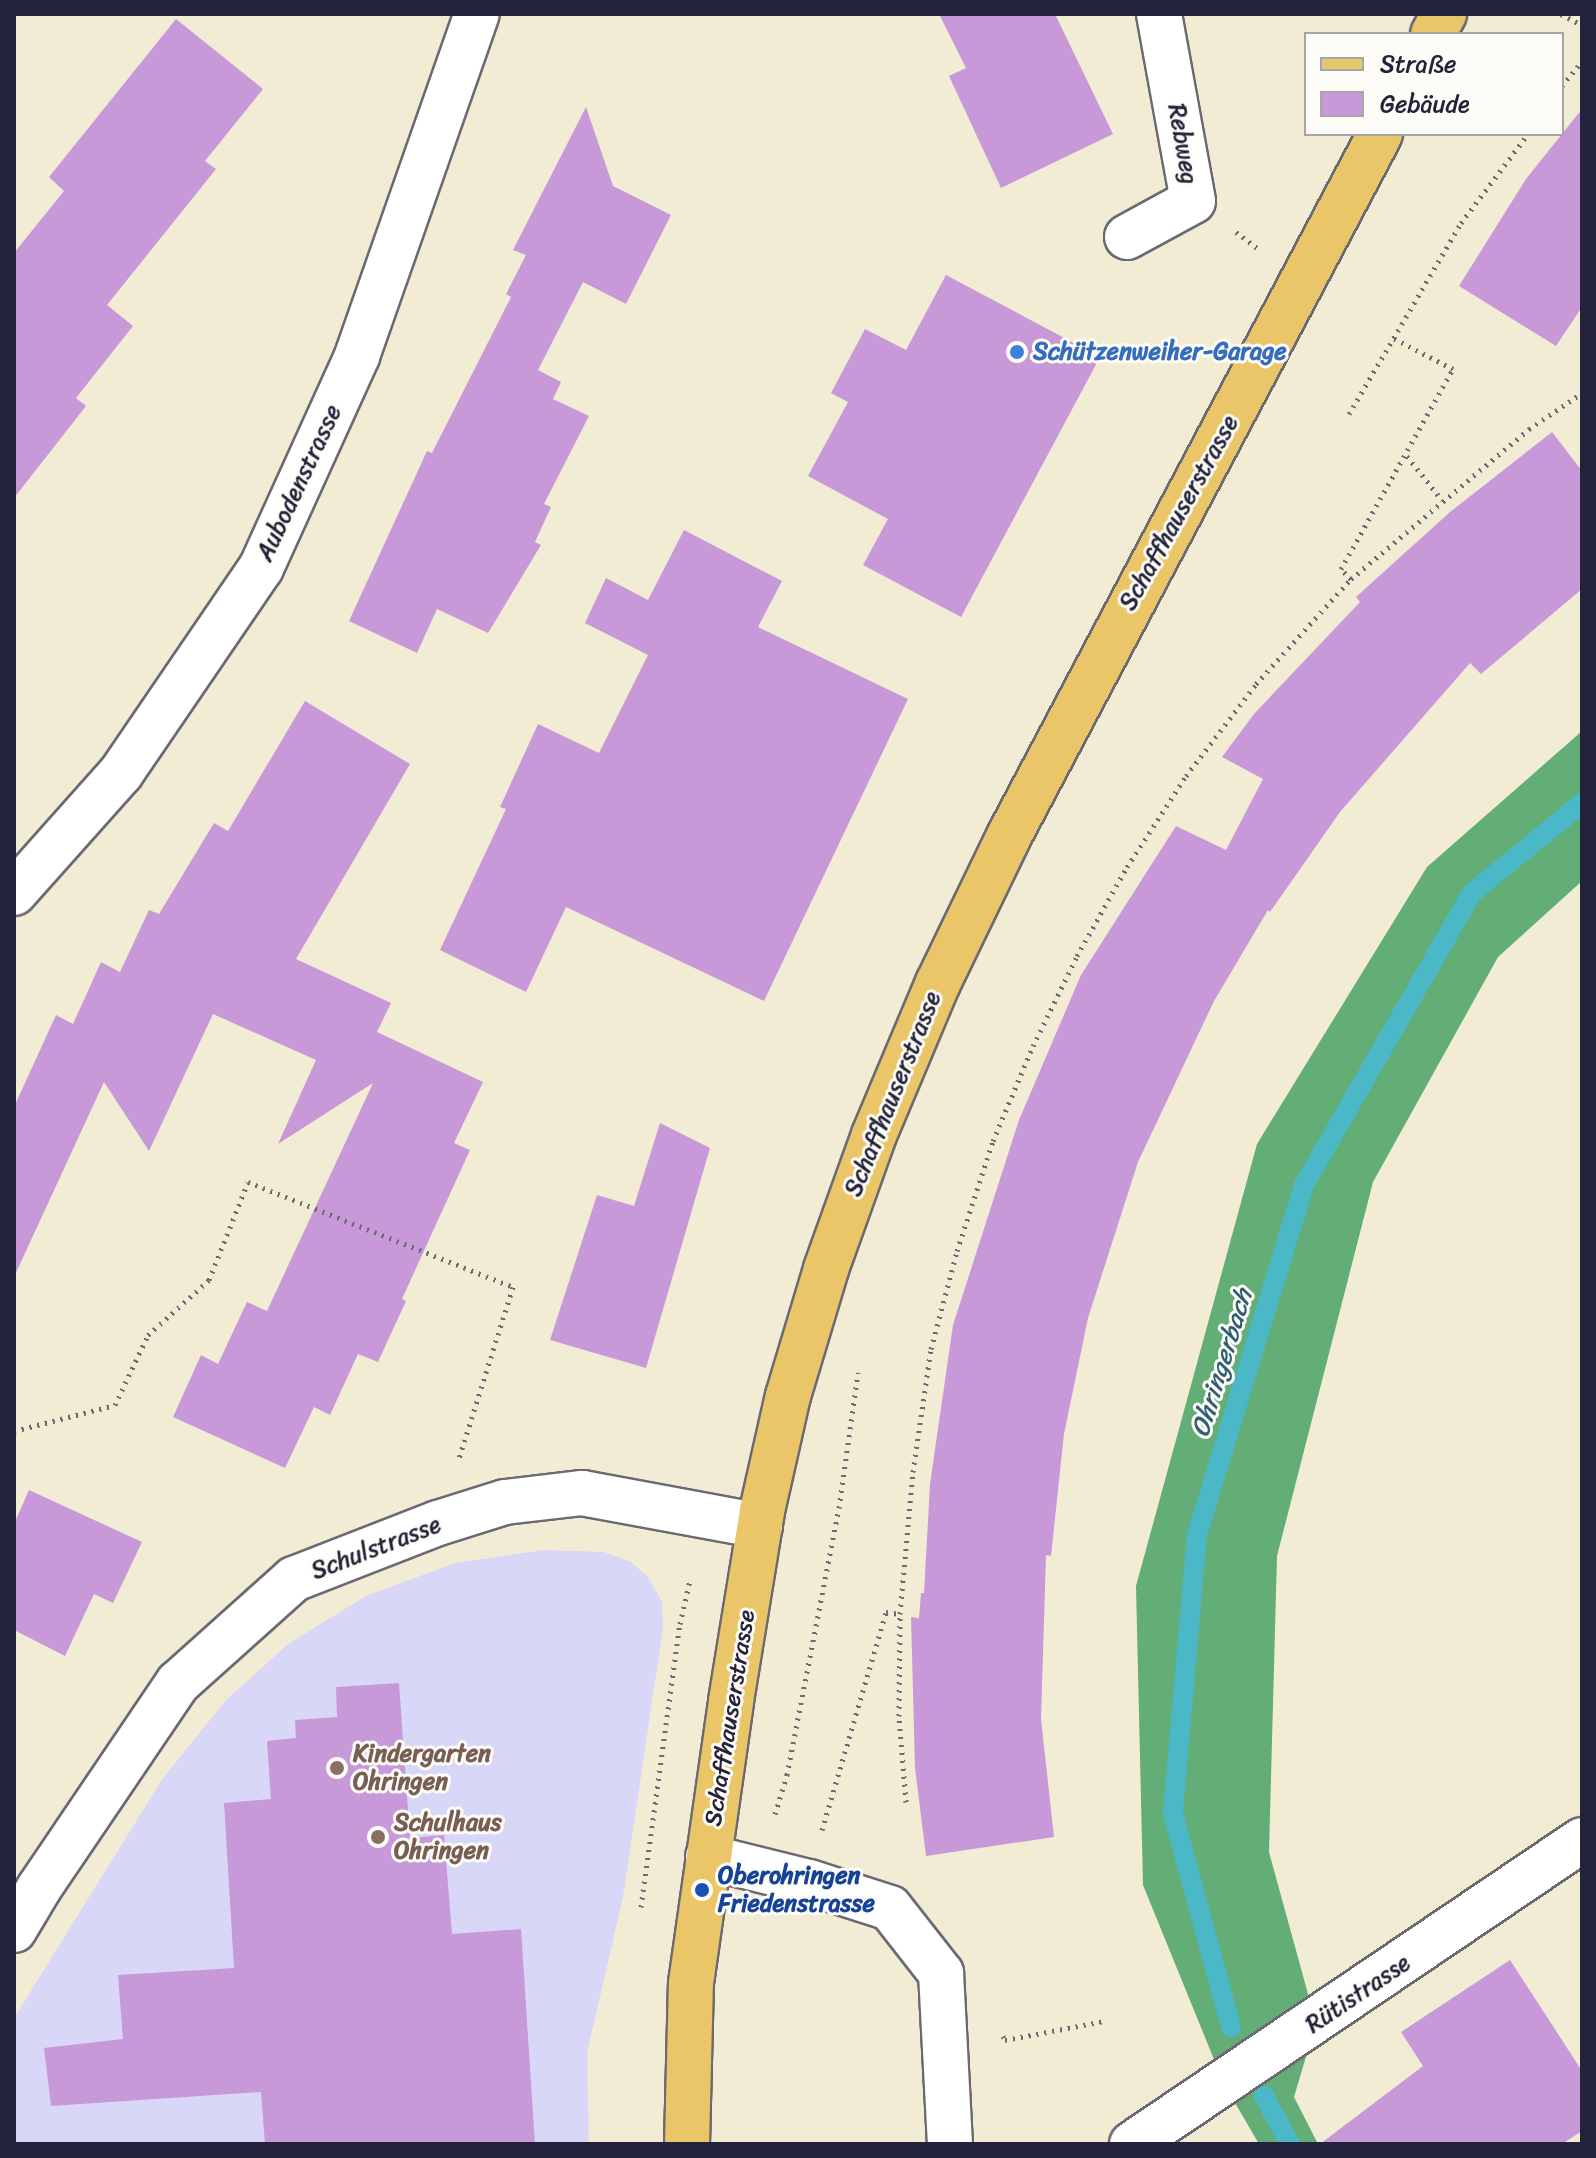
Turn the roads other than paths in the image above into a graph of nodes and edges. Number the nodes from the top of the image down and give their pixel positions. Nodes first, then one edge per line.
1 (477, 14) edge
2 (1159, 14) edge
3 (1444, 14) edge
4 (1434, 32) edge
5 (1379, 136) edge
6 (1127, 237) dead end
7 (14, 893) edge
8 (760, 1526) junction
9 (1582, 1840) edge
10 (708, 1857) junction
11 (26, 1881) edge
12 (14, 1930) edge
13 (687, 2144) edge
14 (950, 2144) edge
15 (1132, 2144) edge

1 - 7 street, Aubodenstrasse
2 - 6 street, Rebweg
3 - 4 main road
5 - 8 main road, Schaffhauserstrasse
8 - 10 main road, Schaffhauserstrasse
8 - 11 street, Schulstrasse
9 - 15 street, Rütistrasse
10 - 13 main road, Schaffhauserstrasse
10 - 14 street
11 - 12 street, Schulstrasse

